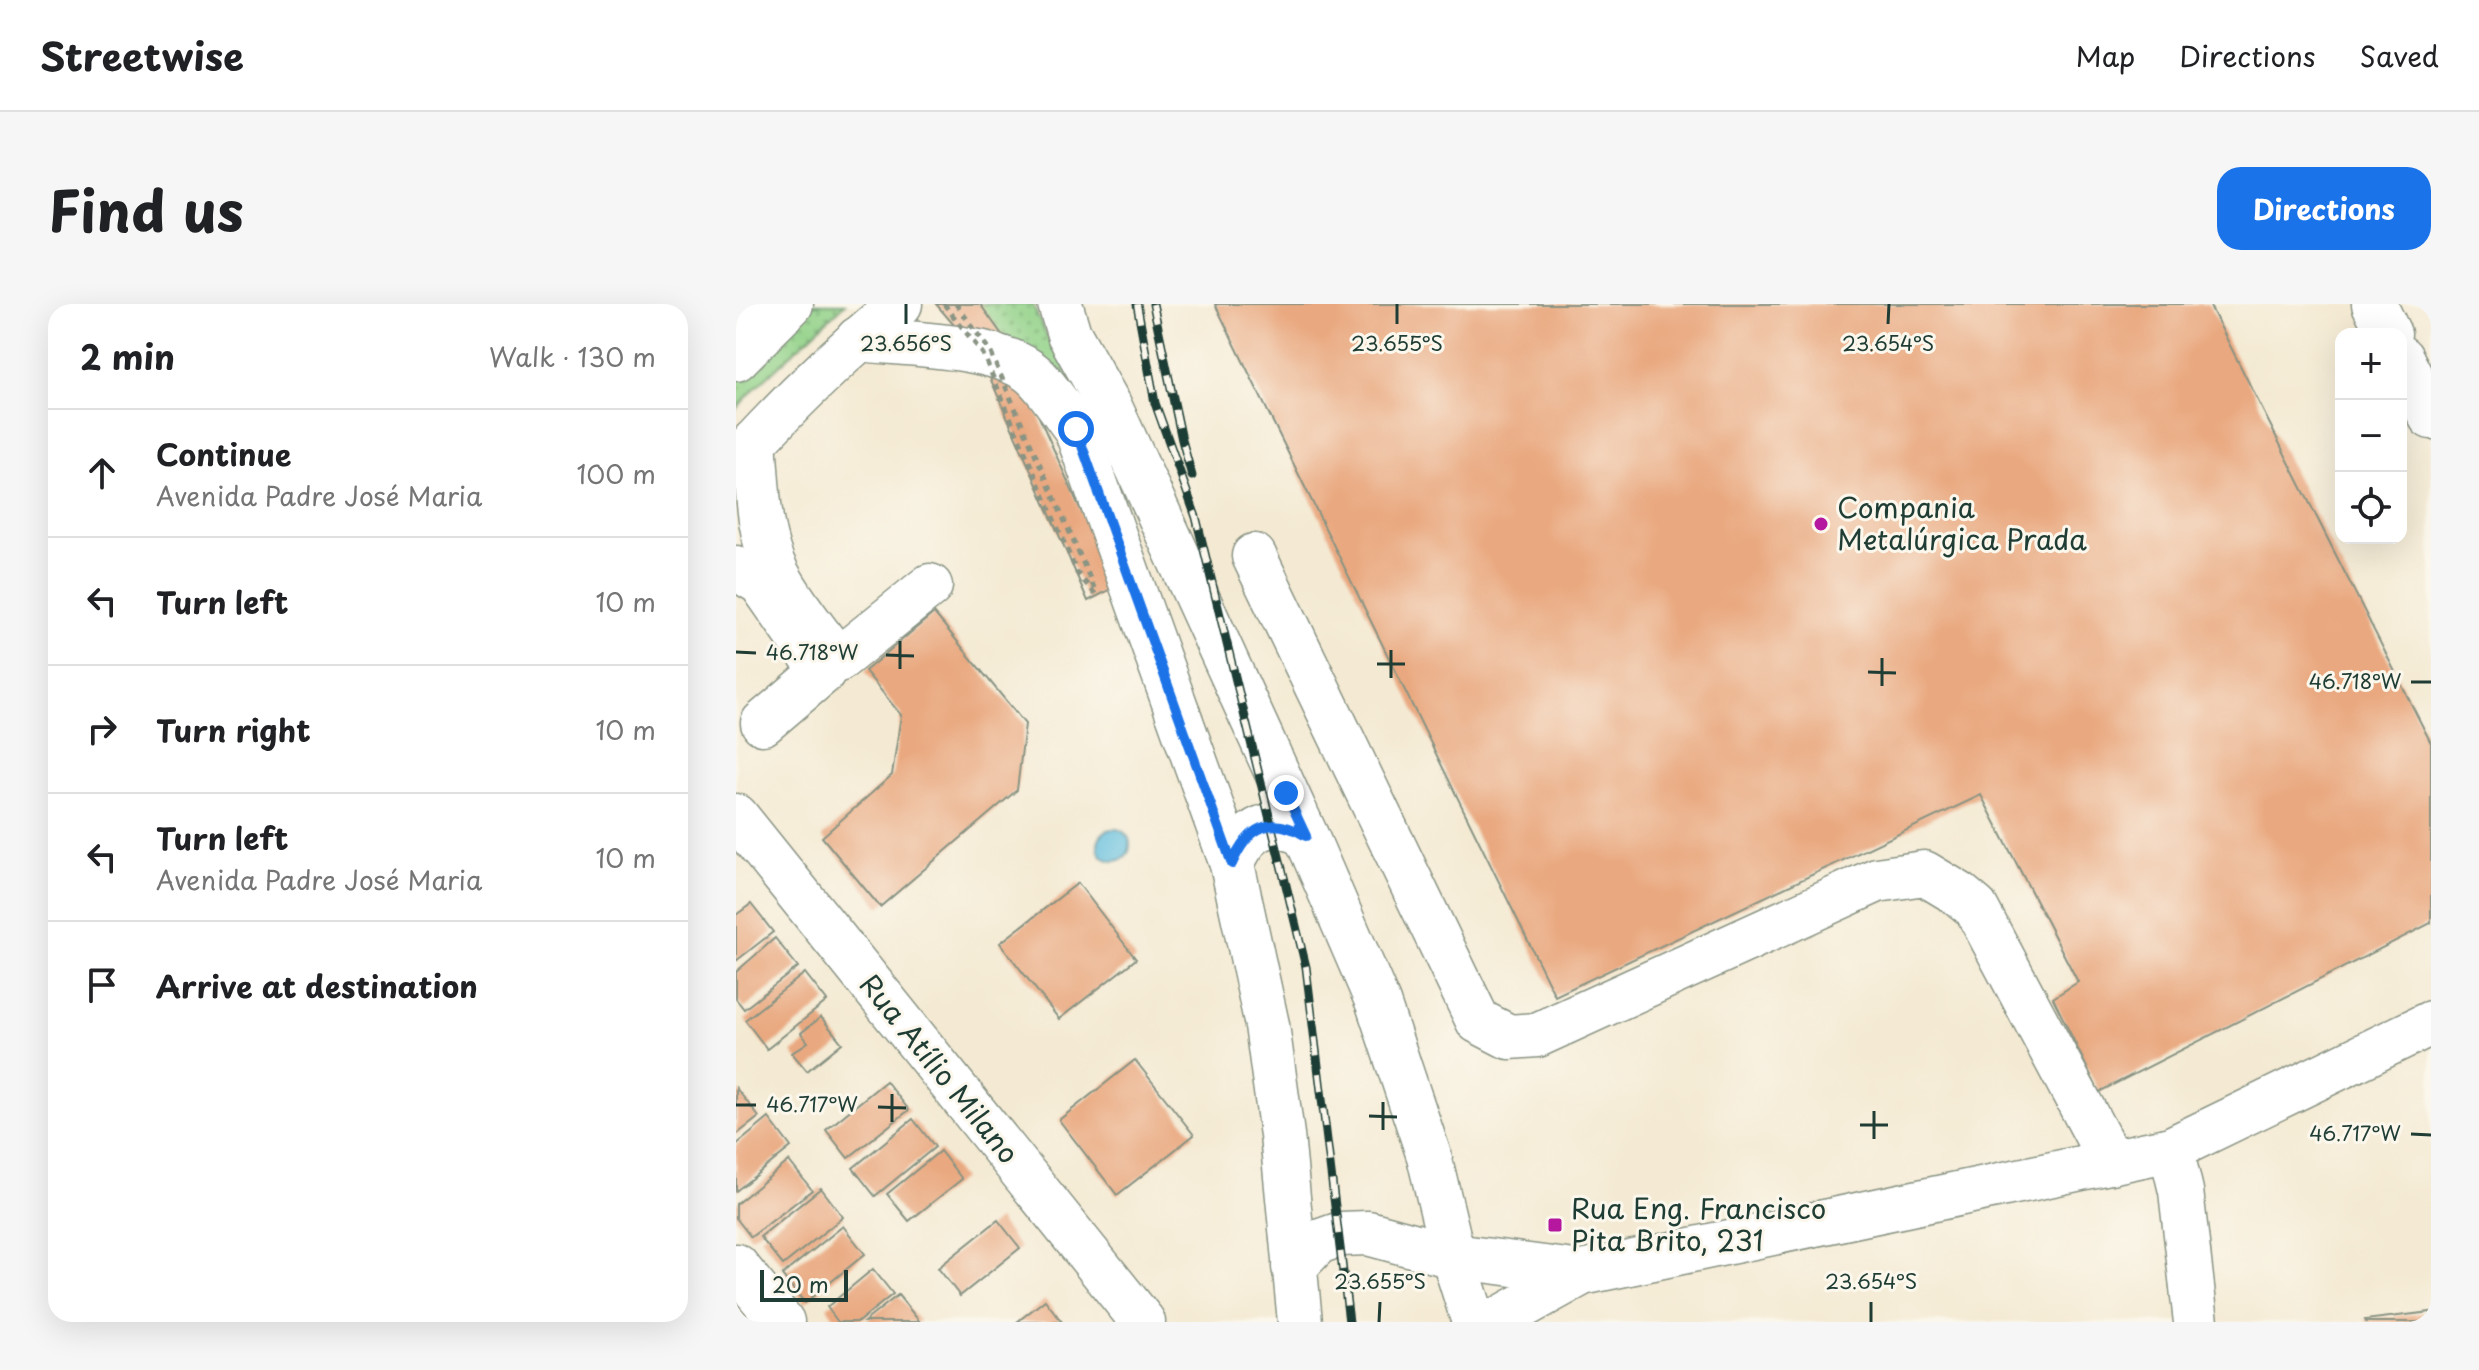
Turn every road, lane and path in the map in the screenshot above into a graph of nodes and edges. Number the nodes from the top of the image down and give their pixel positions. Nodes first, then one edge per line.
1 (749, 304) edge
2 (791, 304) edge
3 (900, 304) edge
4 (944, 304) edge
5 (956, 304) edge
6 (1060, 304) edge
7 (2374, 304) edge
8 (736, 318) edge
9 (2386, 328) edge
10 (858, 339) junction
11 (736, 359) edge
12 (2407, 370) edge
13 (2431, 417) edge
14 (745, 452) edge
15 (1254, 556) dead end
16 (736, 568) edge
17 (930, 586) dead end
18 (831, 666) junction
19 (763, 723) dead end
20 (736, 816) edge
21 (1306, 836) junction
22 (1232, 864) junction
23 (2431, 1023) edge
24 (2171, 1149) junction
25 (2111, 1162) junction
26 (1453, 1256) junction
27 (736, 1266) edge
28 (1294, 1267) junction
29 (1582, 1273) junction
30 (782, 1322) edge
31 (1143, 1322) edge
32 (1300, 1322) edge
33 (1474, 1322) edge
34 (1494, 1322) edge
35 (2196, 1322) edge

1 - 8 main road
2 - 11 main road
3 - 10 main road
4 - 5 path, bridge
6 - 21 main road
7 - 9 main road
10 - 14 main road
10 - 22 main road
12 - 13 main road
14 - 18 main road
15 - 25 main road
16 - 18 main road
17 - 18 main road
18 - 19 main road
20 - 31 main road, Rua Atílio Milano
21 - 22 main road
21 - 26 main road
22 - 28 main road
23 - 24 main road
24 - 25 main road
24 - 35 main road
25 - 29 main road
26 - 28 main road
26 - 29 main road
26 - 33 main road
27 - 30 main road
28 - 32 main road
29 - 34 main road

